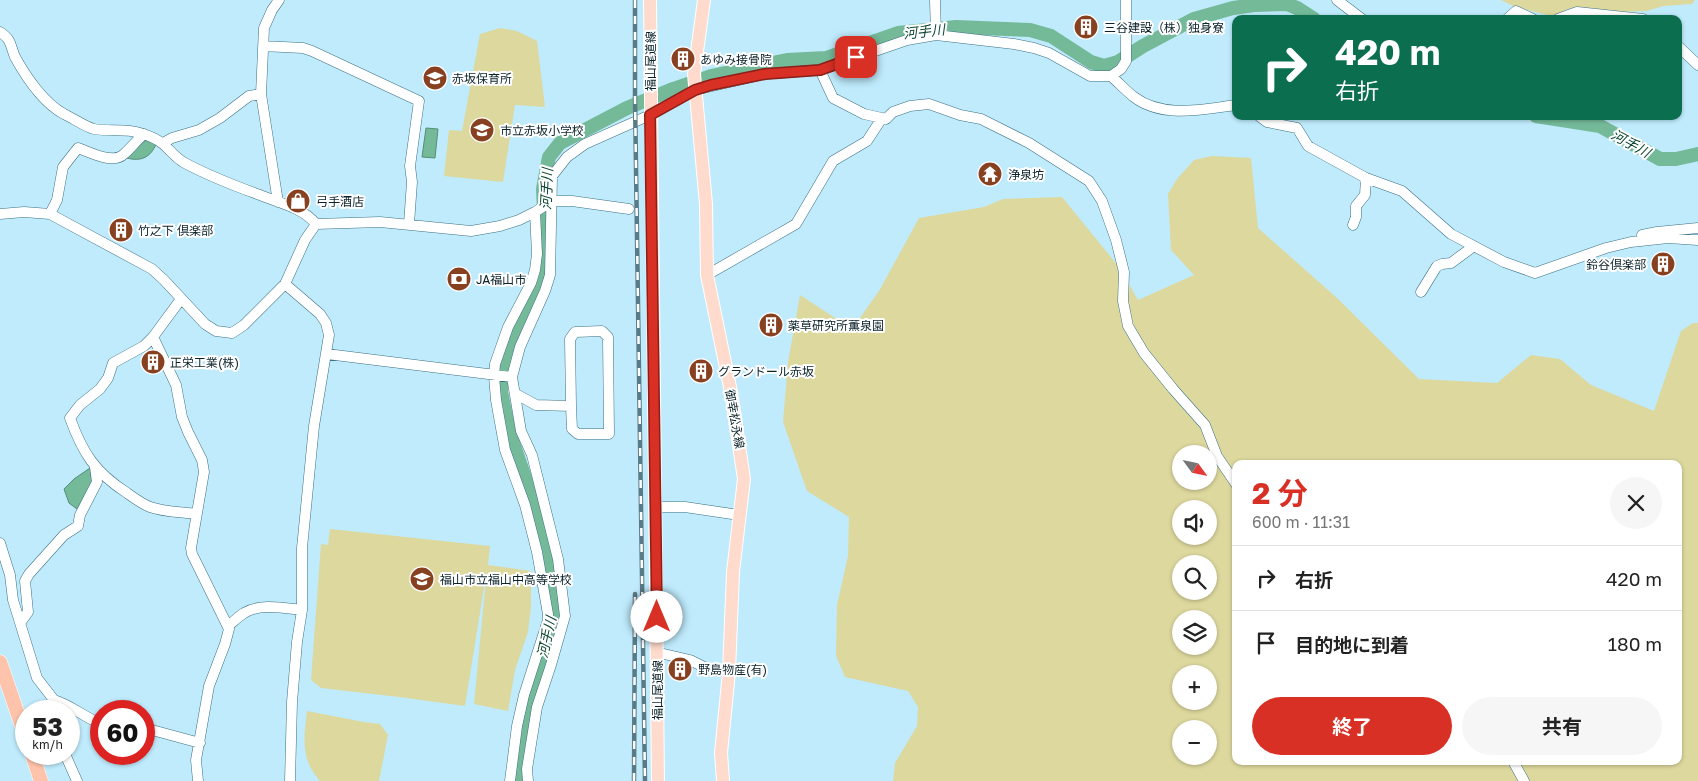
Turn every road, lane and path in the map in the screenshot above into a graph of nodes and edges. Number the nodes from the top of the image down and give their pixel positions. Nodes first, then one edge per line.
1 (279, 0) edge
2 (650, 0) edge
3 (704, 0) edge
4 (935, 0) edge
5 (1126, 0) edge
6 (1337, 0) edge
7 (1357, 15) edge
8 (1512, 15) edge
9 (1524, 15) edge
10 (1569, 15) edge
11 (1605, 15) edge
12 (936, 29) junction
13 (0, 32) edge
14 (263, 46) junction
15 (1682, 50) edge
16 (1698, 65) edge
17 (820, 70) junction
18 (1111, 76) junction
19 (694, 84) junction
20 (261, 94) junction
21 (1232, 105) edge
22 (650, 112) junction
23 (882, 118) junction
24 (1264, 120) edge
25 (144, 134) junction
26 (163, 143) junction
27 (1366, 178) junction
28 (278, 202) junction
29 (551, 202) junction
30 (630, 208) dead end
31 (536, 211) junction
32 (0, 214) edge
33 (50, 214) junction
34 (316, 224) junction
35 (409, 224) junction
36 (1353, 225) dead end
37 (1698, 228) edge
38 (1698, 240) edge
39 (1631, 242) junction
40 (1474, 246) junction
41 (707, 276) junction
42 (285, 284) junction
43 (1421, 292) dead end
44 (181, 299) junction
45 (154, 337) junction
46 (327, 354) junction
47 (495, 376) junction
48 (511, 377) junction
49 (516, 394) junction
50 (571, 406) junction
51 (95, 466) junction
52 (1232, 478) edge
53 (656, 507) junction
54 (196, 514) junction
55 (740, 515) junction
56 (0, 543) edge
57 (302, 610) junction
58 (20, 623) junction
59 (228, 626) junction
60 (0, 649) edge
61 (657, 654) junction
62 (0, 662) edge
63 (730, 672) junction
64 (17, 700) edge
65 (54, 700) edge
66 (15, 706) edge
67 (155, 731) edge
68 (200, 743) junction
69 (36, 765) edge
70 (40, 765) edge
71 (70, 765) edge
72 (1515, 765) edge
73 (41, 781) edge
74 (46, 781) edge
75 (77, 781) edge
76 (198, 781) edge
77 (290, 781) edge
78 (510, 781) edge
79 (528, 781) edge
80 (658, 781) edge
81 (723, 781) edge
82 (1524, 781) edge

1 - 14 street
2 - 22 main road, 福山尾道線
3 - 19 main road, 御幸松永線
4 - 12 street
5 - 18 street
6 - 7 street
8 - 9 street
10 - 11 street
12 - 17 street
12 - 18 street
13 - 25 street
14 - 20 street
14 - 35 street
15 - 16 street
17 - 19 street
17 - 23 street
18 - 21 street
19 - 22 street
19 - 41 main road, 御幸松永線
20 - 26 street
20 - 28 street
22 - 29 street
22 - 53 main road, 福山尾道線
23 - 41 street
23 - 52 street
24 - 27 street
25 - 26 street
25 - 33 street
26 - 28 street
27 - 36 street
27 - 40 street
28 - 34 street
29 - 30 street
29 - 31 street
29 - 48 street
31 - 35 street
31 - 47 street
32 - 33 street
33 - 44 street
34 - 35 street
34 - 42 street
37 - 39 street
38 - 39 street
39 - 40 street
40 - 43 street
41 - 55 main road, 御幸松永線
42 - 44 street
42 - 46 street
44 - 45 street
45 - 51 street
45 - 54 street
46 - 47 street
46 - 57 street
47 - 48 street
47 - 78 street
48 - 49 street
49 - 50 street
49 - 79 street
50 - 50 street
51 - 54 street
51 - 58 street
53 - 55 street
53 - 61 main road, 福山尾道線
54 - 59 street
55 - 63 main road, 御幸松永線
56 - 58 street
57 - 59 street
57 - 77 street
58 - 65 street
59 - 68 street
60 - 64 highway
61 - 63 street
61 - 80 main road, 福山尾道線
62 - 66 highway
63 - 81 main road, 御幸松永線
67 - 68 street
68 - 76 street
69 - 73 highway
70 - 74 highway
71 - 75 street
72 - 82 street

